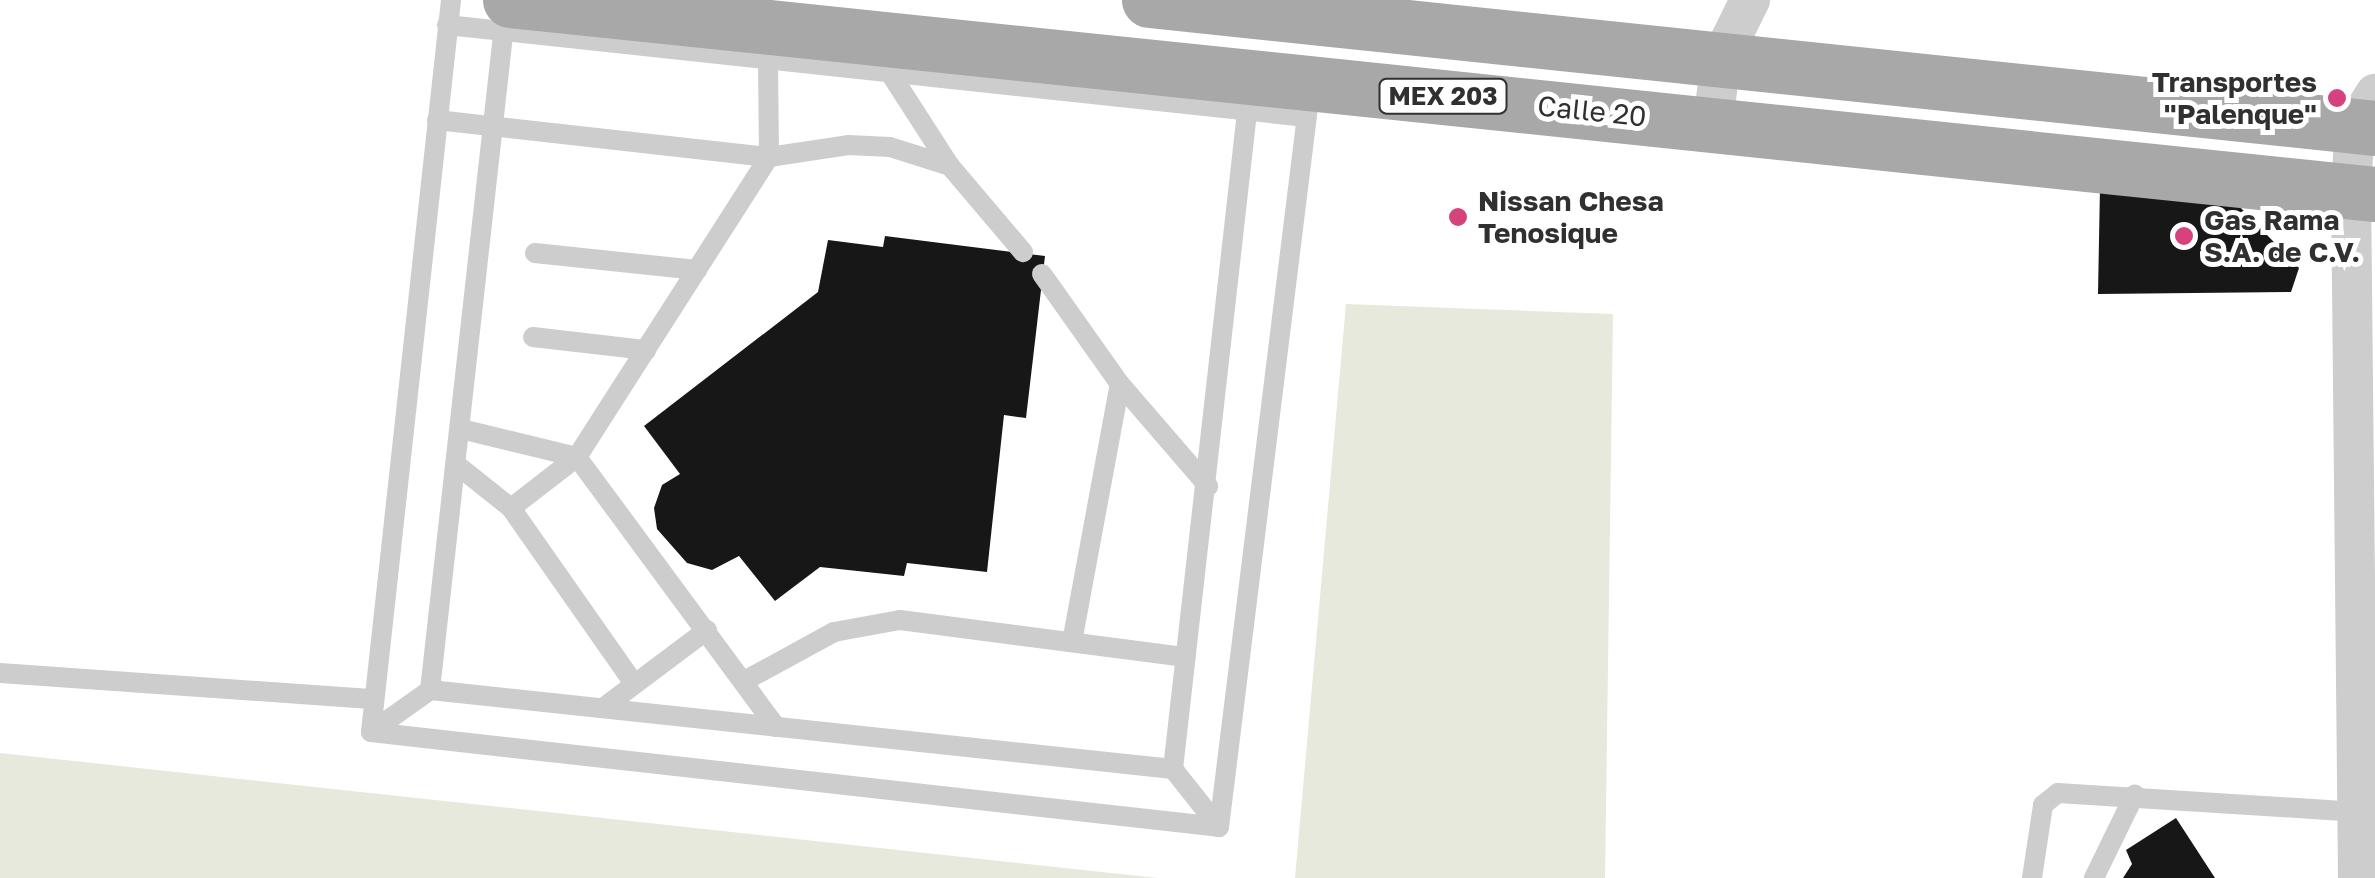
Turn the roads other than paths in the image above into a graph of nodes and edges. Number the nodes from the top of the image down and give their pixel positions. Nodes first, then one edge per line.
1 (450, 0) edge
2 (1149, 0) edge
3 (1750, 0) edge
4 (507, 10) edge
5 (447, 25) junction
6 (1721, 58) junction
7 (768, 60) junction
8 (890, 73) junction
9 (1249, 94) junction
10 (1308, 100) junction
11 (2368, 116) edge
12 (436, 120) junction
13 (1713, 123) junction
14 (495, 125) junction
15 (768, 157) junction
16 (950, 166) junction
17 (2363, 191) edge
18 (1024, 252) dead end
19 (535, 253) dead end
20 (696, 270) junction
21 (1042, 274) dead end
22 (532, 337) dead end
23 (646, 350) junction
24 (1120, 384) junction
25 (461, 429) junction
26 (577, 457) junction
27 (457, 465) junction
28 (1208, 486) junction
29 (511, 508) junction
30 (706, 630) junction
31 (1072, 642) junction
32 (1186, 657) junction
33 (0, 673) edge
34 (746, 680) junction
35 (632, 681) junction
36 (430, 690) junction
37 (374, 699) junction
38 (604, 708) junction
39 (776, 727) junction
40 (370, 732) junction
41 (1173, 769) junction
42 (2135, 794) junction
43 (2358, 812) junction
44 (1219, 827) junction
45 (2032, 878) edge
46 (2094, 878) edge
47 (2358, 878) edge

1 - 5 lane
2 - 6 main road, MEX 203
3 - 6 street
4 - 5 lane
4 - 7 lane
4 - 9 main road, Calle 20 / MEX 203
4 - 14 lane
5 - 12 lane
6 - 11 main road, MEX 203
6 - 13 street
7 - 8 lane
7 - 15 lane
8 - 9 lane
8 - 16 lane
9 - 10 main road, Calle 20 / MEX 203
9 - 28 lane
10 - 13 main road, Calle 20 / MEX 203
10 - 44 lane
11 - 17 street
12 - 14 lane
12 - 37 lane
13 - 17 main road, Calle 20 / MEX 203
14 - 15 lane
14 - 25 lane
15 - 16 lane
15 - 20 lane
16 - 18 lane
17 - 43 street
19 - 20 lane
20 - 23 lane
21 - 24 lane
22 - 23 lane
23 - 26 lane
24 - 28 lane
24 - 31 lane
25 - 26 lane
25 - 27 lane
26 - 29 lane
26 - 30 lane
27 - 29 lane
27 - 36 lane
28 - 32 lane
29 - 35 lane
30 - 34 lane
30 - 35 lane
31 - 32 lane
31 - 34 lane
32 - 41 lane
33 - 37 lane
34 - 39 lane
35 - 38 lane
36 - 38 lane
36 - 40 lane
37 - 40 lane
38 - 39 lane
39 - 41 lane
40 - 44 lane
41 - 44 lane
42 - 43 lane
42 - 45 lane
42 - 46 lane
43 - 47 street

